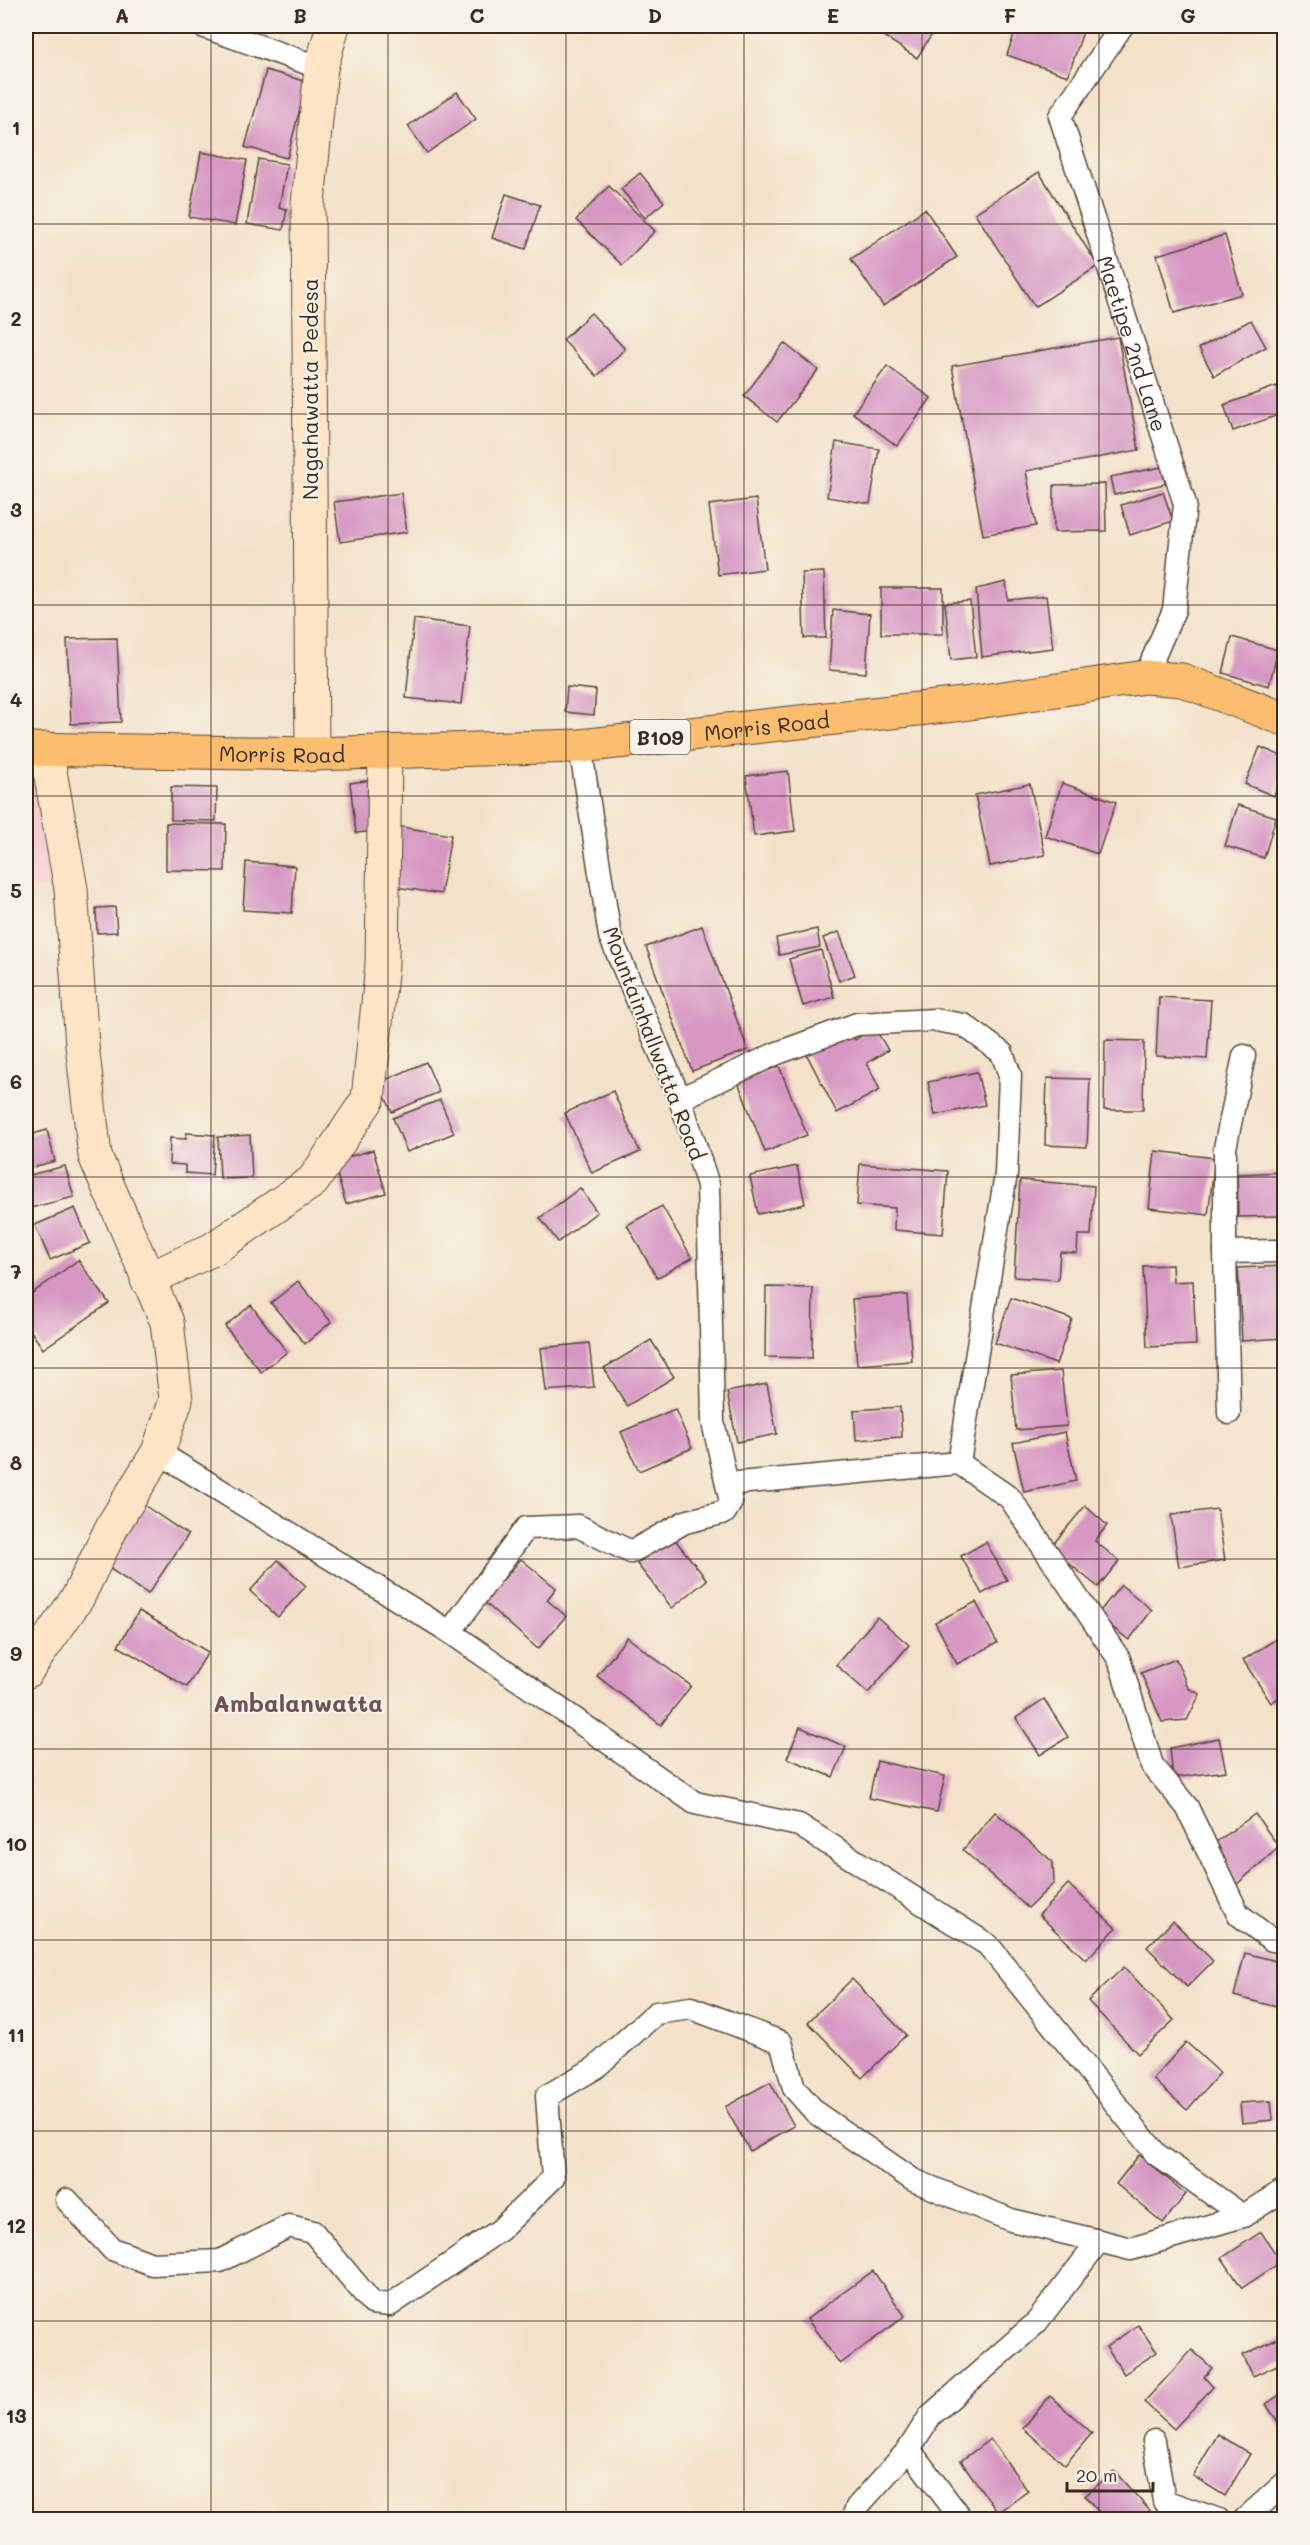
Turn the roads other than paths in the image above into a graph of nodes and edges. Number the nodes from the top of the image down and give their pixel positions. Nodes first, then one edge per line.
1 (202, 26) edge
2 (333, 26) edge
3 (1122, 26) edge
4 (321, 68) junction
5 (1145, 677) junction
6 (1284, 719) edge
7 (580, 746) junction
8 (36, 749) edge
9 (385, 752) junction
10 (312, 754) junction
11 (1244, 1056) dead end
12 (680, 1099) junction
13 (1284, 1251) edge
14 (1225, 1252) junction
15 (147, 1281) junction
16 (1229, 1413) dead end
17 (158, 1452) junction
18 (959, 1463) junction
19 (727, 1484) junction
20 (450, 1632) junction
21 (26, 1672) edge
22 (1284, 1942) edge
23 (1284, 2190) edge
24 (67, 2200) dead end
25 (1243, 2216) junction
26 (1099, 2241) junction
27 (1154, 2441) dead end
28 (909, 2449) junction
29 (1284, 2484) edge
30 (852, 2520) edge
31 (962, 2520) edge
32 (1219, 2520) edge
33 (1244, 2520) edge

1 - 4 street
2 - 4 street, Nagahawatta Pedesa
3 - 5 street, Maetipe 2nd Lane
4 - 10 street, Nagahawatta Pedesa
5 - 6 main road, Morris Road / B109
5 - 7 main road, Morris Road / B109
7 - 9 main road, Morris Road / B109
7 - 12 street, Mountainhallwatta Road
8 - 10 main road, Morris Road / B109
8 - 15 street
9 - 10 main road, Morris Road / B109
9 - 15 street
11 - 14 street
12 - 18 street
12 - 19 street, Mountainhallwatta Road
13 - 14 street
14 - 16 street
15 - 17 street
17 - 20 street
17 - 21 street
18 - 19 street
18 - 22 street
19 - 20 street, Mountainhallwatta Road
20 - 25 street
23 - 25 street
24 - 26 street
25 - 26 street
26 - 28 street
27 - 32 street
28 - 30 street
28 - 31 street
29 - 33 street

